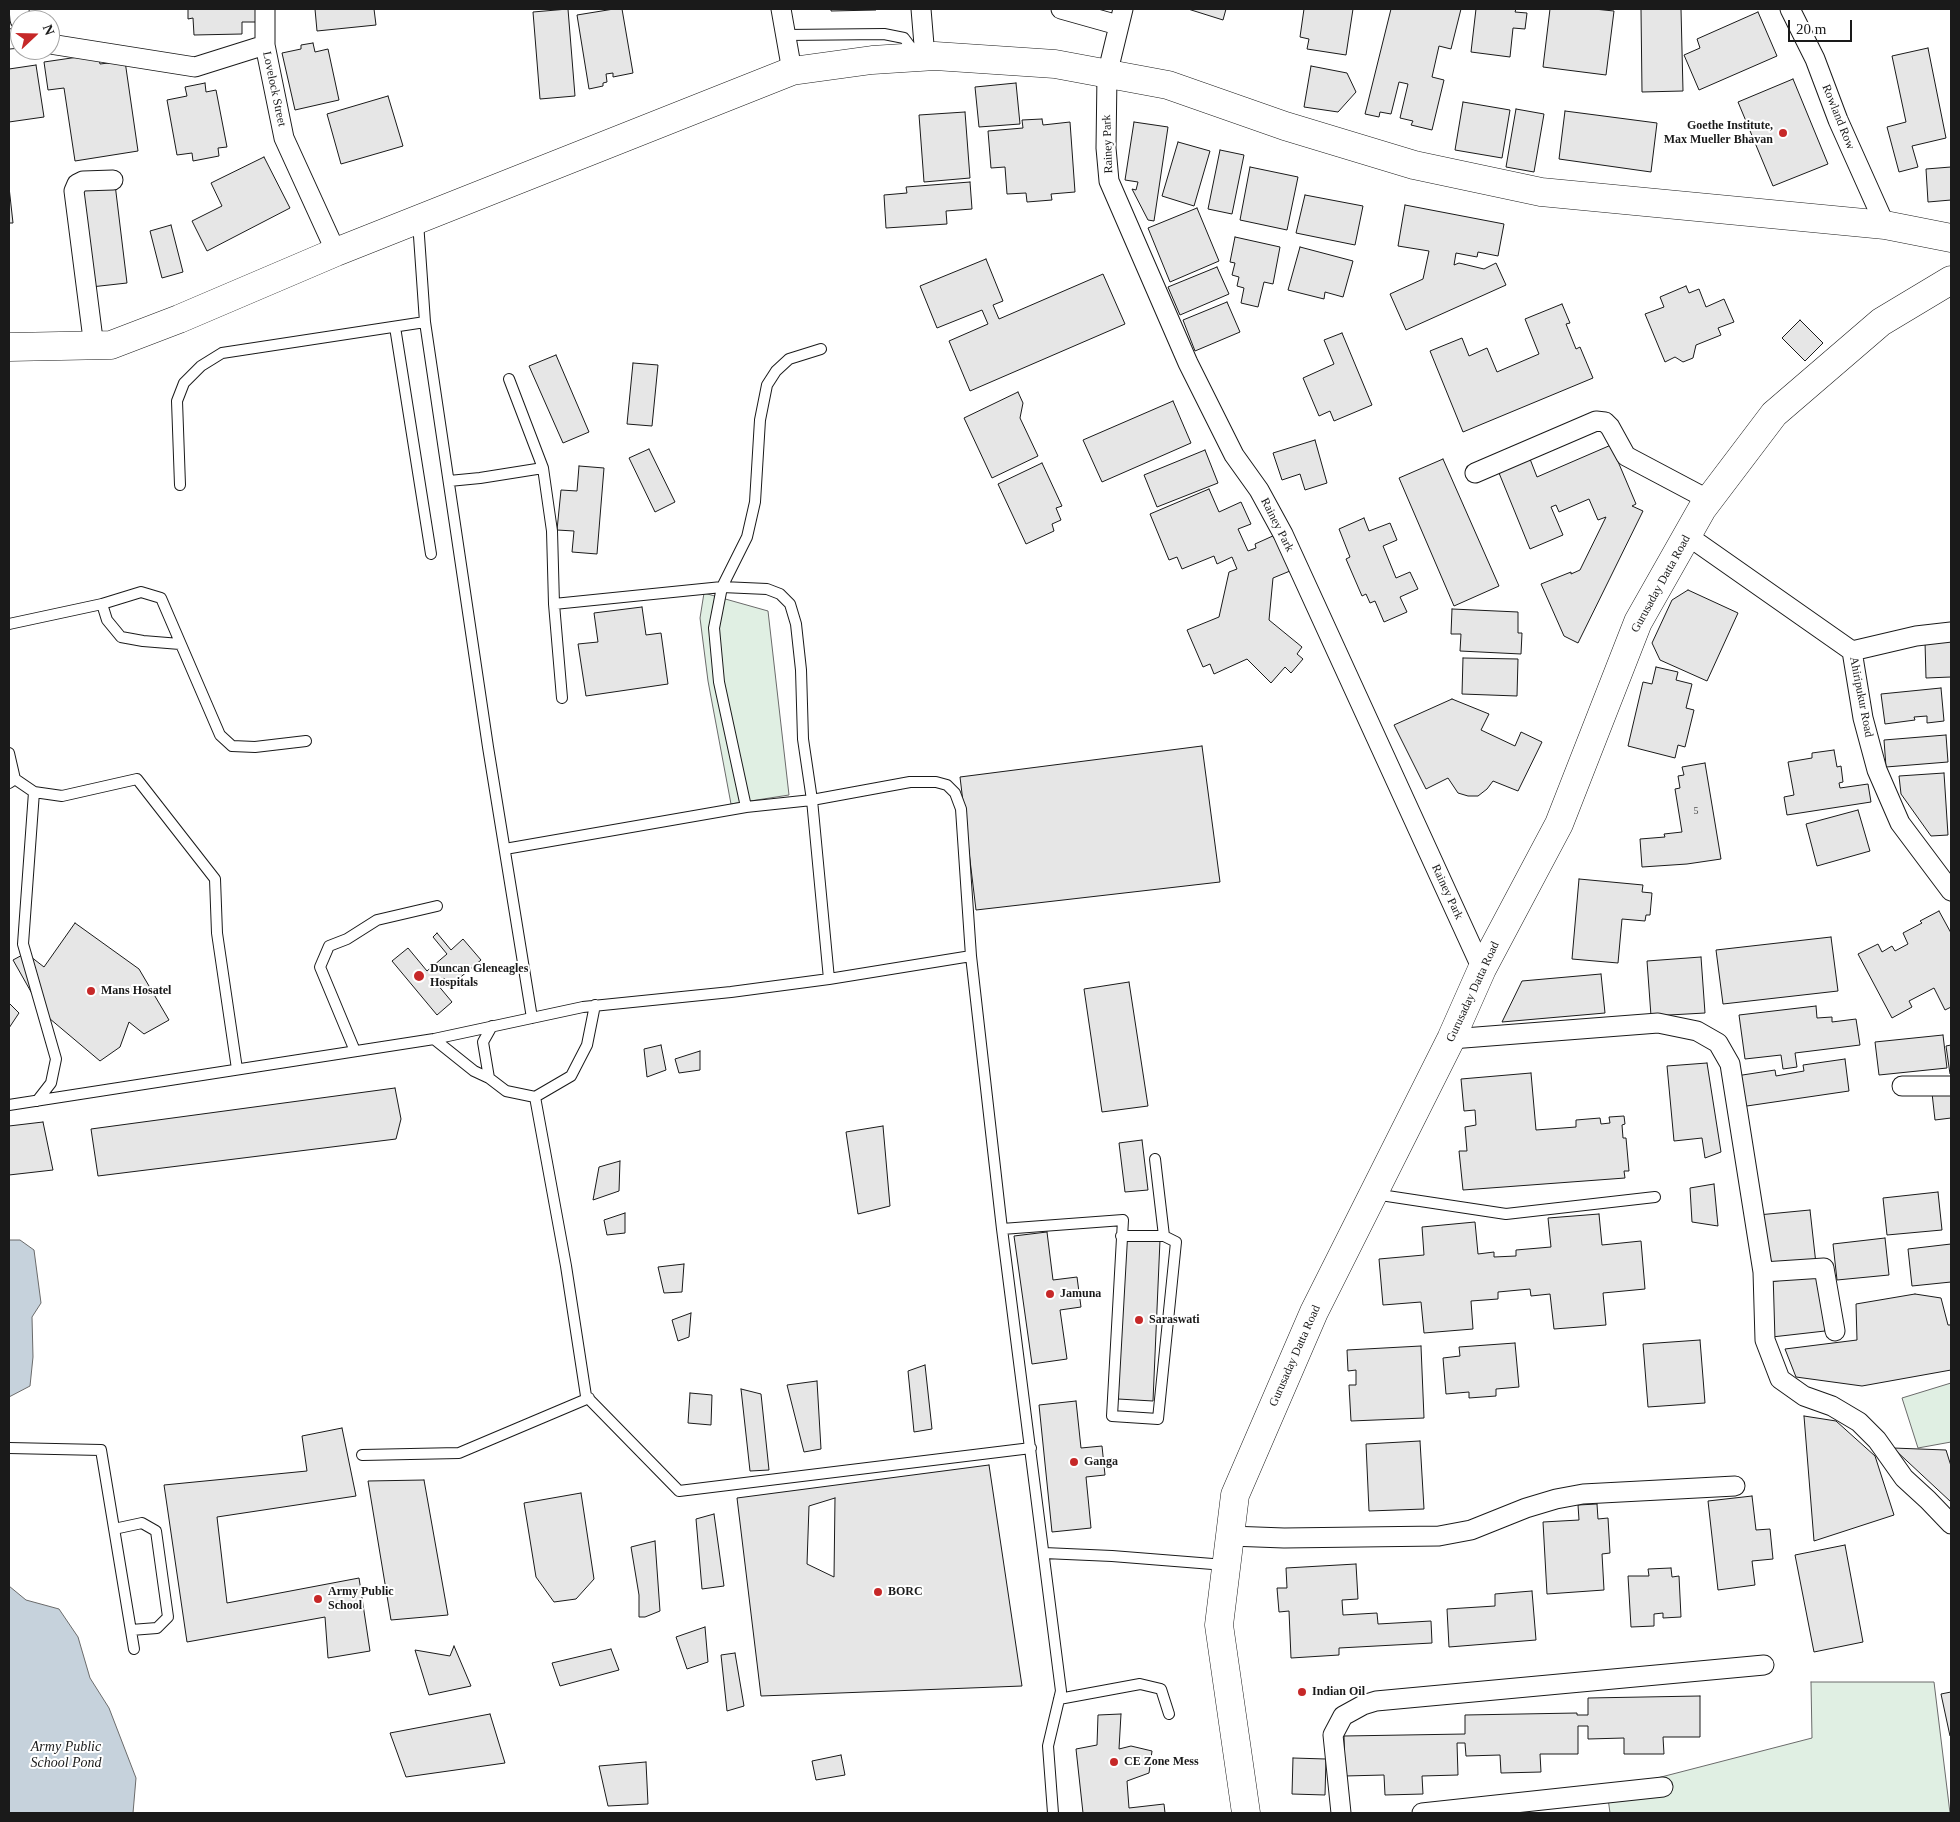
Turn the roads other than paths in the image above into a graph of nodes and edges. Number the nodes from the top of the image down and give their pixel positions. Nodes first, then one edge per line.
1 (265, 9) edge
2 (781, 9) edge
3 (921, 9) edge
4 (1060, 9) edge
5 (1792, 9) edge
6 (1121, 17) edge
7 (786, 35) junction
8 (265, 45) junction
9 (60, 46) edge
10 (921, 57) junction
11 (792, 71) junction
12 (1107, 75) junction
13 (113, 180) dead end
14 (418, 219) junction
15 (1885, 225) junction
16 (1951, 238) edge
17 (336, 252) junction
18 (1951, 280) edge
19 (425, 322) junction
20 (394, 327) junction
21 (9, 347) edge
22 (94, 347) junction
23 (821, 349) dead end
24 (509, 379) dead end
25 (543, 468) junction
26 (1475, 473) dead end
27 (449, 481) junction
28 (180, 485) dead end
29 (1709, 500) junction
30 (1688, 536) junction
31 (431, 554) dead end
32 (722, 587) junction
33 (102, 604) junction
34 (554, 604) junction
35 (9, 624) edge
36 (1951, 632) edge
37 (180, 644) junction
38 (1852, 651) junction
39 (562, 698) dead end
40 (306, 740) dead end
41 (9, 753) edge
42 (12, 781) edge
43 (34, 792) junction
44 (812, 800) junction
45 (746, 808) junction
46 (505, 848) junction
47 (1951, 891) edge
48 (437, 906) dead end
49 (971, 956) junction
50 (1482, 969) junction
51 (829, 979) junction
52 (595, 1005) junction
53 (532, 1018) junction
54 (492, 1026) junction
55 (434, 1039) junction
56 (1451, 1039) junction
57 (355, 1051) junction
58 (237, 1069) junction
59 (489, 1078) junction
60 (1902, 1086) dead end
61 (1951, 1086) edge
62 (535, 1098) junction
63 (37, 1101) junction
64 (9, 1105) edge
65 (1155, 1158) dead end
66 (1373, 1194) junction
67 (1654, 1197) dead end
68 (1002, 1229) junction
69 (1121, 1236) junction
70 (1164, 1236) junction
71 (1762, 1272) junction
72 (1835, 1331) dead end
73 (589, 1398) junction
74 (9, 1448) edge
75 (1031, 1448) junction
76 (362, 1456) dead end
77 (1735, 1486) dead end
78 (1951, 1524) edge
79 (114, 1529) junction
80 (1230, 1536) junction
81 (1044, 1553) junction
82 (1226, 1565) junction
83 (131, 1630) junction
84 (134, 1649) dead end
85 (1764, 1665) dead end
86 (1059, 1699) junction
87 (1169, 1714) dead end
88 (1663, 1788) dead end
89 (1053, 1813) edge
90 (1246, 1813) edge
91 (1341, 1813) edge
92 (1422, 1813) edge

1 - 8 street
2 - 7 street
3 - 10 street
4 - 6 street
5 - 15 street, Rowland Row
6 - 12 street, Rainey Park
7 - 10 lane
7 - 11 street
8 - 9 street, Lovelock Street
8 - 17 street, Lovelock Street
10 - 11 street
10 - 12 street
11 - 14 street
12 - 15 street
12 - 50 street, Rainey Park
13 - 22 street
14 - 17 street
14 - 19 lane
15 - 16 street
17 - 22 street
18 - 29 street, Gurusaday Datta Road
19 - 20 lane
19 - 27 lane
20 - 28 lane
20 - 31 lane
21 - 22 street
23 - 32 lane
24 - 25 lane
25 - 27 lane
25 - 34 lane
26 - 29 street
27 - 46 lane
29 - 30 street, Gurusaday Datta Road
30 - 38 street, Ahiripukur Road
30 - 50 street, Gurusaday Datta Road
32 - 34 lane
32 - 44 lane
32 - 45 lane
33 - 35 lane
33 - 37 lane
33 - 37 lane
34 - 39 lane
36 - 38 street
37 - 40 lane
38 - 47 street, Ahiripukur Road
41 - 42 lane
42 - 43 lane
43 - 58 lane
43 - 63 lane
44 - 45 lane
44 - 49 lane
44 - 51 lane
45 - 46 lane
46 - 53 lane
48 - 57 lane
49 - 51 lane
49 - 68 lane
50 - 56 street, Gurusaday Datta Road
51 - 52 lane
52 - 53 lane
52 - 62 lane
53 - 54 lane
54 - 55 lane
54 - 59 lane
55 - 57 lane
55 - 59 lane
56 - 66 street, Gurusaday Datta Road
56 - 71 street
57 - 58 lane
58 - 63 lane
59 - 62 lane
60 - 61 street
62 - 73 lane
63 - 64 lane
65 - 70 lane
66 - 67 lane
66 - 80 street, Gurusaday Datta Road
68 - 69 lane
68 - 75 lane
69 - 70 lane
69 - 70 lane
71 - 72 street
71 - 78 street
73 - 75 lane
73 - 76 lane
74 - 79 lane
75 - 81 lane
77 - 80 street
79 - 83 lane
79 - 83 lane
80 - 82 street, Gurusaday Datta Road
81 - 82 lane
81 - 86 lane
82 - 90 street, Gurusaday Datta Road
83 - 84 lane
85 - 91 street
86 - 87 lane
86 - 89 lane
88 - 92 street

